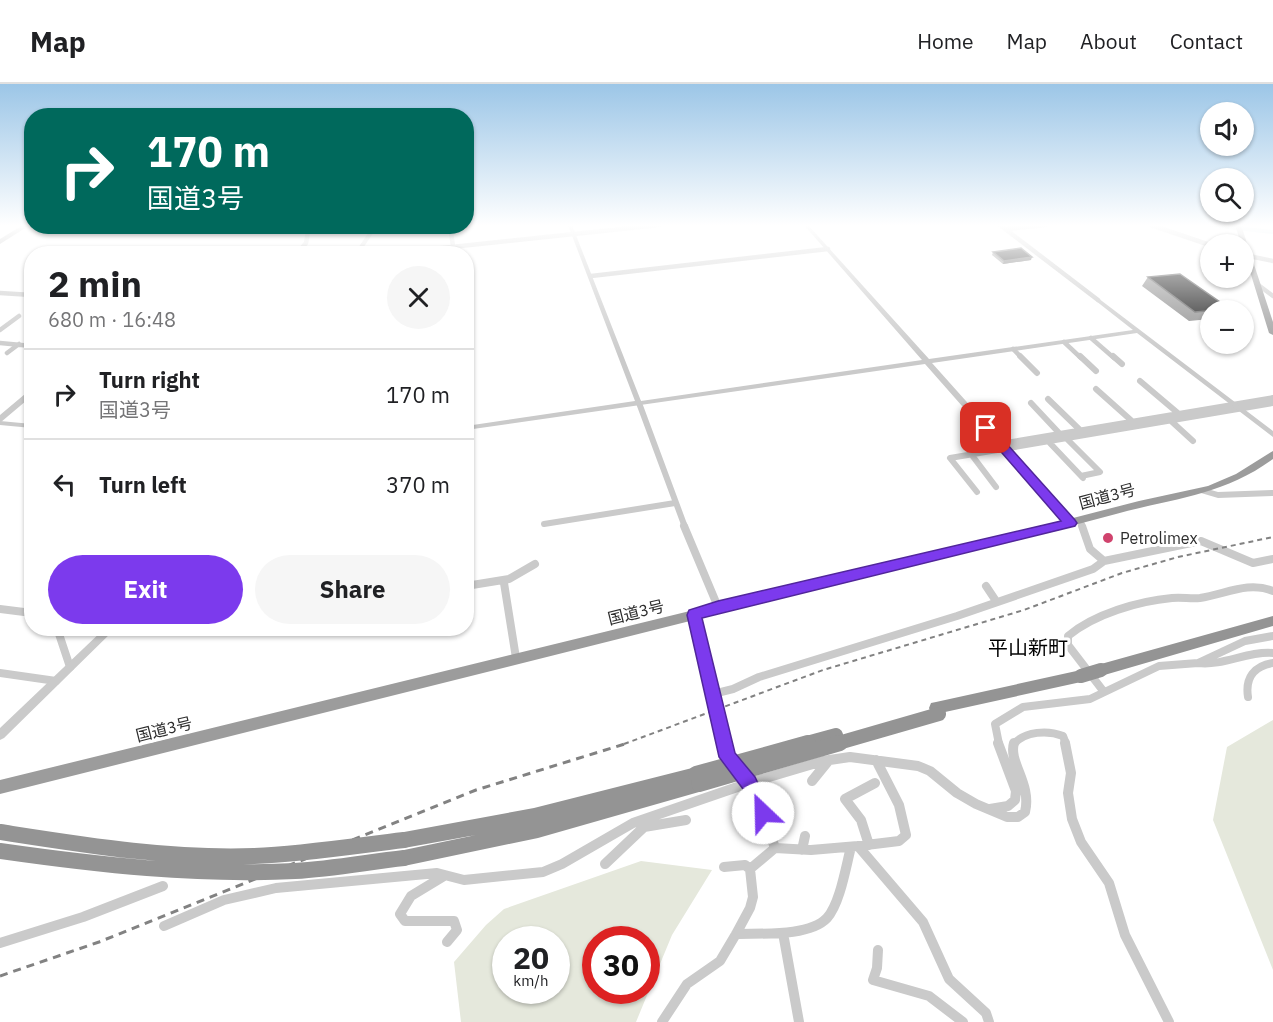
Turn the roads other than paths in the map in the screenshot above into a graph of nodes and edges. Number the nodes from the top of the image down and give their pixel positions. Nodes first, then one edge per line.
1 (588, 269) edge
2 (654, 269) edge
3 (845, 269) edge
4 (1058, 269) edge
5 (591, 276) junction
6 (1254, 276) edge
7 (1257, 284) junction
8 (0, 292) edge
9 (24, 294) edge
10 (1273, 296) edge
11 (1098, 300) joint
12 (19, 316) dead end
13 (0, 330) edge
14 (1138, 331) junction
15 (1273, 333) edge
16 (1091, 338) junction
17 (1064, 342) junction
18 (0, 343) edge
19 (19, 344) junction
20 (24, 344) edge
21 (1012, 349) junction
22 (7, 353) dead end
23 (928, 362) junction
24 (1122, 364) dead end
25 (1096, 371) dead end
26 (1037, 373) dead end
27 (1140, 381) dead end
28 (1096, 389) dead end
29 (24, 399) edge
30 (1048, 399) dead end
31 (1272, 400) edge
32 (639, 403) junction
33 (1031, 403) dead end
34 (1235, 407) junction
35 (1181, 416) junction
36 (1150, 419) junction
37 (1170, 420) junction
38 (0, 421) edge
39 (1133, 422) junction
40 (1159, 422) junction
41 (24, 425) edge
42 (474, 427) edge
43 (1080, 430) junction
44 (1063, 435) junction
45 (1273, 435) edge
46 (1047, 439) junction
47 (1193, 441) dead end
48 (1002, 446) junction
49 (1273, 453) edge
50 (971, 454) junction
51 (996, 487) dead end
52 (1204, 491) junction
53 (977, 492) dead end
54 (1273, 493) edge
55 (675, 503) junction
56 (1076, 522) junction
57 (544, 524) dead end
58 (1273, 559) edge
59 (1104, 561) junction
60 (535, 564) dead end
61 (504, 583) junction
62 (474, 585) edge
63 (986, 586) dead end
64 (1273, 591) edge
65 (996, 601) junction
66 (718, 607) junction
67 (0, 609) edge
68 (24, 612) edge
69 (694, 615) junction
70 (1273, 621) edge
71 (60, 636) edge
72 (103, 636) edge
73 (1271, 638) edge
74 (1273, 653) edge
75 (516, 658) junction
76 (1198, 663) junction
77 (1273, 663) edge
78 (70, 667) junction
79 (0, 673) edge
80 (56, 681) junction
81 (1104, 693) junction
82 (713, 694) junction
83 (1248, 697) dead end
84 (0, 735) edge
85 (829, 760) junction
86 (876, 760) junction
87 (698, 779) junction
88 (812, 781) dead end
89 (749, 783) junction
90 (875, 783) dead end
91 (0, 787) edge
92 (990, 809) junction
93 (686, 820) dead end
94 (645, 823) junction
95 (0, 832) edge
96 (805, 836) dead end
97 (859, 846) junction
98 (775, 848) junction
99 (802, 850) junction
100 (0, 853) edge
101 (604, 864) dead end
102 (724, 867) dead end
103 (750, 869) junction
104 (444, 876) junction
105 (164, 886) dead end
106 (164, 926) dead end
107 (783, 933) junction
108 (736, 934) junction
109 (447, 942) dead end
110 (0, 943) edge
111 (878, 950) dead end
112 (662, 1022) edge
113 (798, 1022) edge
114 (963, 1022) edge
115 (989, 1022) edge
116 (1169, 1022) edge

1 - 5 street
2 - 5 street
3 - 23 street
4 - 11 street
5 - 32 street
6 - 7 highway
7 - 10 street
7 - 15 highway
8 - 9 street
11 - 14 street
12 - 13 street
14 - 16 street
14 - 34 street
16 - 17 street
16 - 24 street
17 - 21 street
17 - 25 street
18 - 19 street
19 - 20 street
19 - 22 street
21 - 23 street
21 - 26 street
23 - 32 street
23 - 48 street
27 - 35 street
28 - 39 street
29 - 38 street
30 - 43 street
31 - 34 street
32 - 42 street
32 - 55 street
33 - 44 street
34 - 35 street
34 - 45 street
35 - 36 street
35 - 37 street
36 - 39 street
36 - 40 street
37 - 40 street
37 - 47 street
38 - 41 street
39 - 43 street
40 - 44 street
43 - 44 street
44 - 46 street
44 - 46 street
46 - 48 street
48 - 50 street
48 - 56 street
49 - 52 highway, 国道3号
50 - 51 street
50 - 53 street
52 - 54 street
52 - 56 highway, 国道3号
55 - 57 street
55 - 66 street
56 - 59 street
56 - 66 highway, 国道3号
58 - 59 street
59 - 65 street
60 - 61 street
61 - 62 street
61 - 75 street
63 - 65 street
64 - 81 street
65 - 82 street
66 - 69 highway, 国道3号
67 - 68 street
69 - 75 highway, 国道3号
69 - 82 street
70 - 87 highway, bridge
71 - 78 street
72 - 78 street
73 - 76 street
74 - 76 street
75 - 91 highway, 国道3号
76 - 81 street
77 - 83 street
78 - 80 street
79 - 80 street
80 - 84 street
81 - 92 street
82 - 89 street
85 - 86 street
85 - 88 street
85 - 89 street
86 - 92 street
86 - 97 street
87 - 95 highway, bridge
87 - 100 highway, bridge
89 - 94 street
89 - 98 street
90 - 97 street
92 - 116 street
93 - 94 street
94 - 101 street
94 - 104 street
96 - 99 street
97 - 99 street
97 - 107 street
97 - 115 street
98 - 99 street
98 - 103 street
102 - 103 street
103 - 108 street
104 - 106 street
104 - 109 street
105 - 110 street
107 - 108 street
107 - 113 street
108 - 112 street
111 - 114 street

